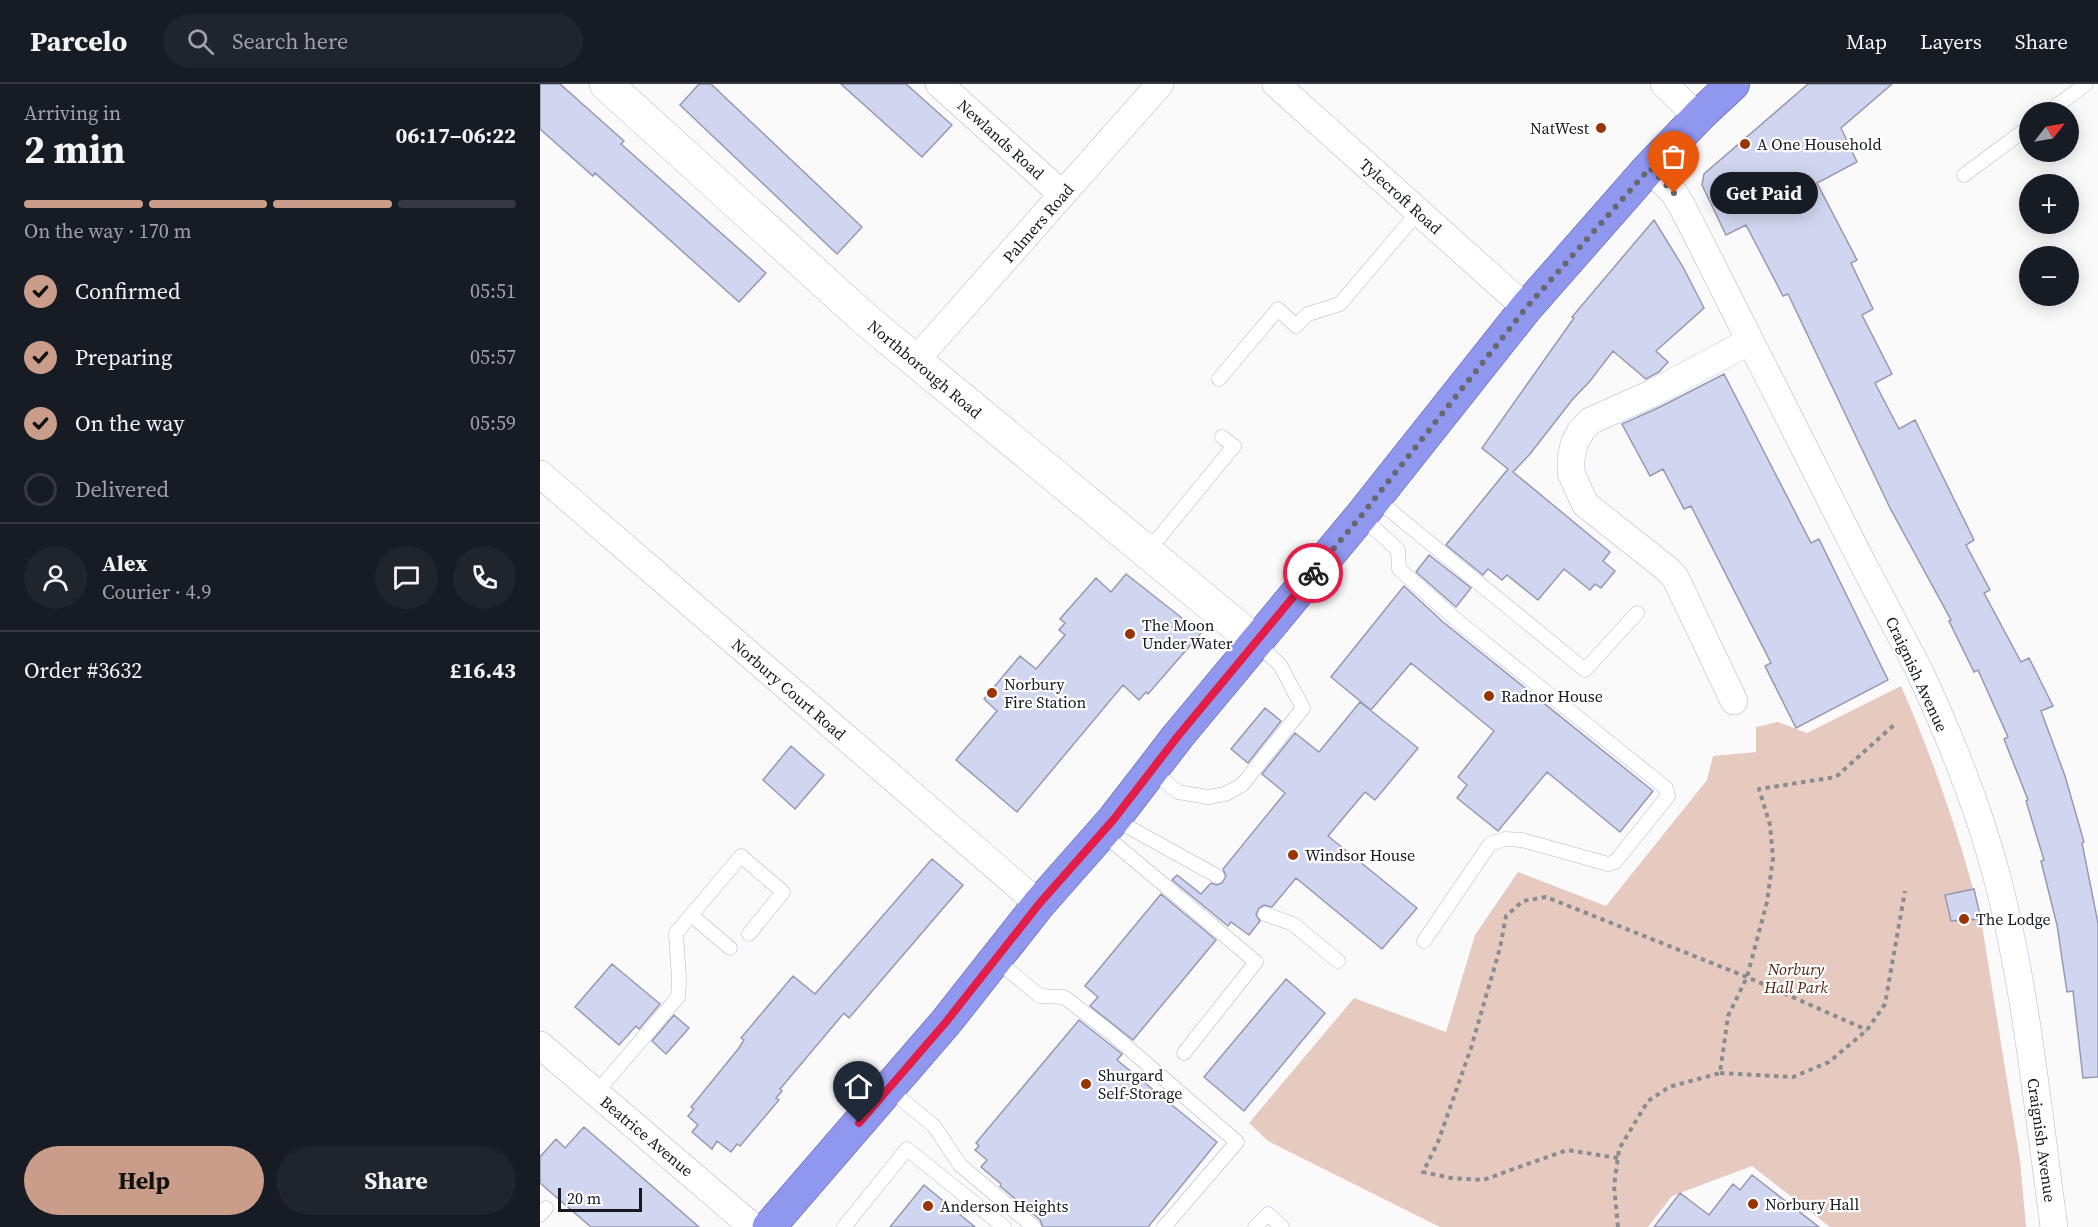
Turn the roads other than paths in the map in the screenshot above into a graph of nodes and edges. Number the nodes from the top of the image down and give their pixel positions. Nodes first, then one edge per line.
1 (606, 84) edge
2 (939, 84) edge
3 (1160, 84) edge
4 (1276, 84) edge
5 (1664, 84) edge
6 (1733, 84) edge
7 (2086, 84) edge
8 (2062, 102) edge
9 (1698, 117) junction
10 (2019, 134) edge
11 (1650, 168) junction
12 (1964, 175) dead end
13 (1062, 194) junction
14 (1418, 212) junction
15 (1526, 308) junction
16 (1750, 341) junction
17 (915, 362) junction
18 (1219, 379) dead end
19 (1222, 437) dead end
20 (540, 474) edge
21 (1368, 507) junction
22 (1148, 552) junction
23 (1637, 613) dead end
24 (1256, 642) junction
25 (1734, 701) dead end
26 (1152, 771) junction
27 (1108, 826) junction
28 (1217, 876) dead end
29 (1039, 904) junction
30 (1265, 914) dead end
31 (691, 915) junction
32 (748, 934) dead end
33 (1424, 941) dead end
34 (730, 948) dead end
35 (996, 960) junction
36 (1338, 961) dead end
37 (540, 1045) edge
38 (1184, 1053) dead end
39 (889, 1089) junction
40 (596, 1093) junction
41 (753, 1227) edge
42 (769, 1227) edge
43 (844, 1227) edge
44 (1004, 1227) edge
45 (1034, 1227) edge
46 (1164, 1227) edge
47 (1255, 1227) edge
48 (1282, 1227) edge
49 (2054, 1227) edge

1 - 17 street, Northborough Road
2 - 13 street, Newlands Road
3 - 13 street, Palmers Road
4 - 14 street, Tylecroft Road
5 - 9 street
6 - 9 highway
7 - 8 lane
9 - 11 highway
10 - 12 lane
11 - 15 highway
11 - 16 street, Craignish Avenue
13 - 17 street, Palmers Road
14 - 15 street, Tylecroft Road
14 - 18 lane
15 - 21 highway
16 - 25 street
16 - 49 street, Craignish Avenue
17 - 22 street, Northborough Road
19 - 22 lane
20 - 29 street, Norbury Court Road
21 - 23 lane
21 - 24 highway
21 - 33 lane
22 - 24 street, Northborough Road
24 - 26 highway
24 - 26 lane
26 - 27 highway
27 - 28 lane
27 - 29 highway
27 - 38 lane
29 - 35 highway
30 - 36 lane
31 - 32 lane
31 - 34 lane
31 - 40 lane
35 - 39 highway
35 - 46 lane
37 - 40 street, Beatrice Avenue
39 - 42 highway
39 - 45 lane
40 - 41 street, Beatrice Avenue
43 - 44 lane
47 - 48 lane

